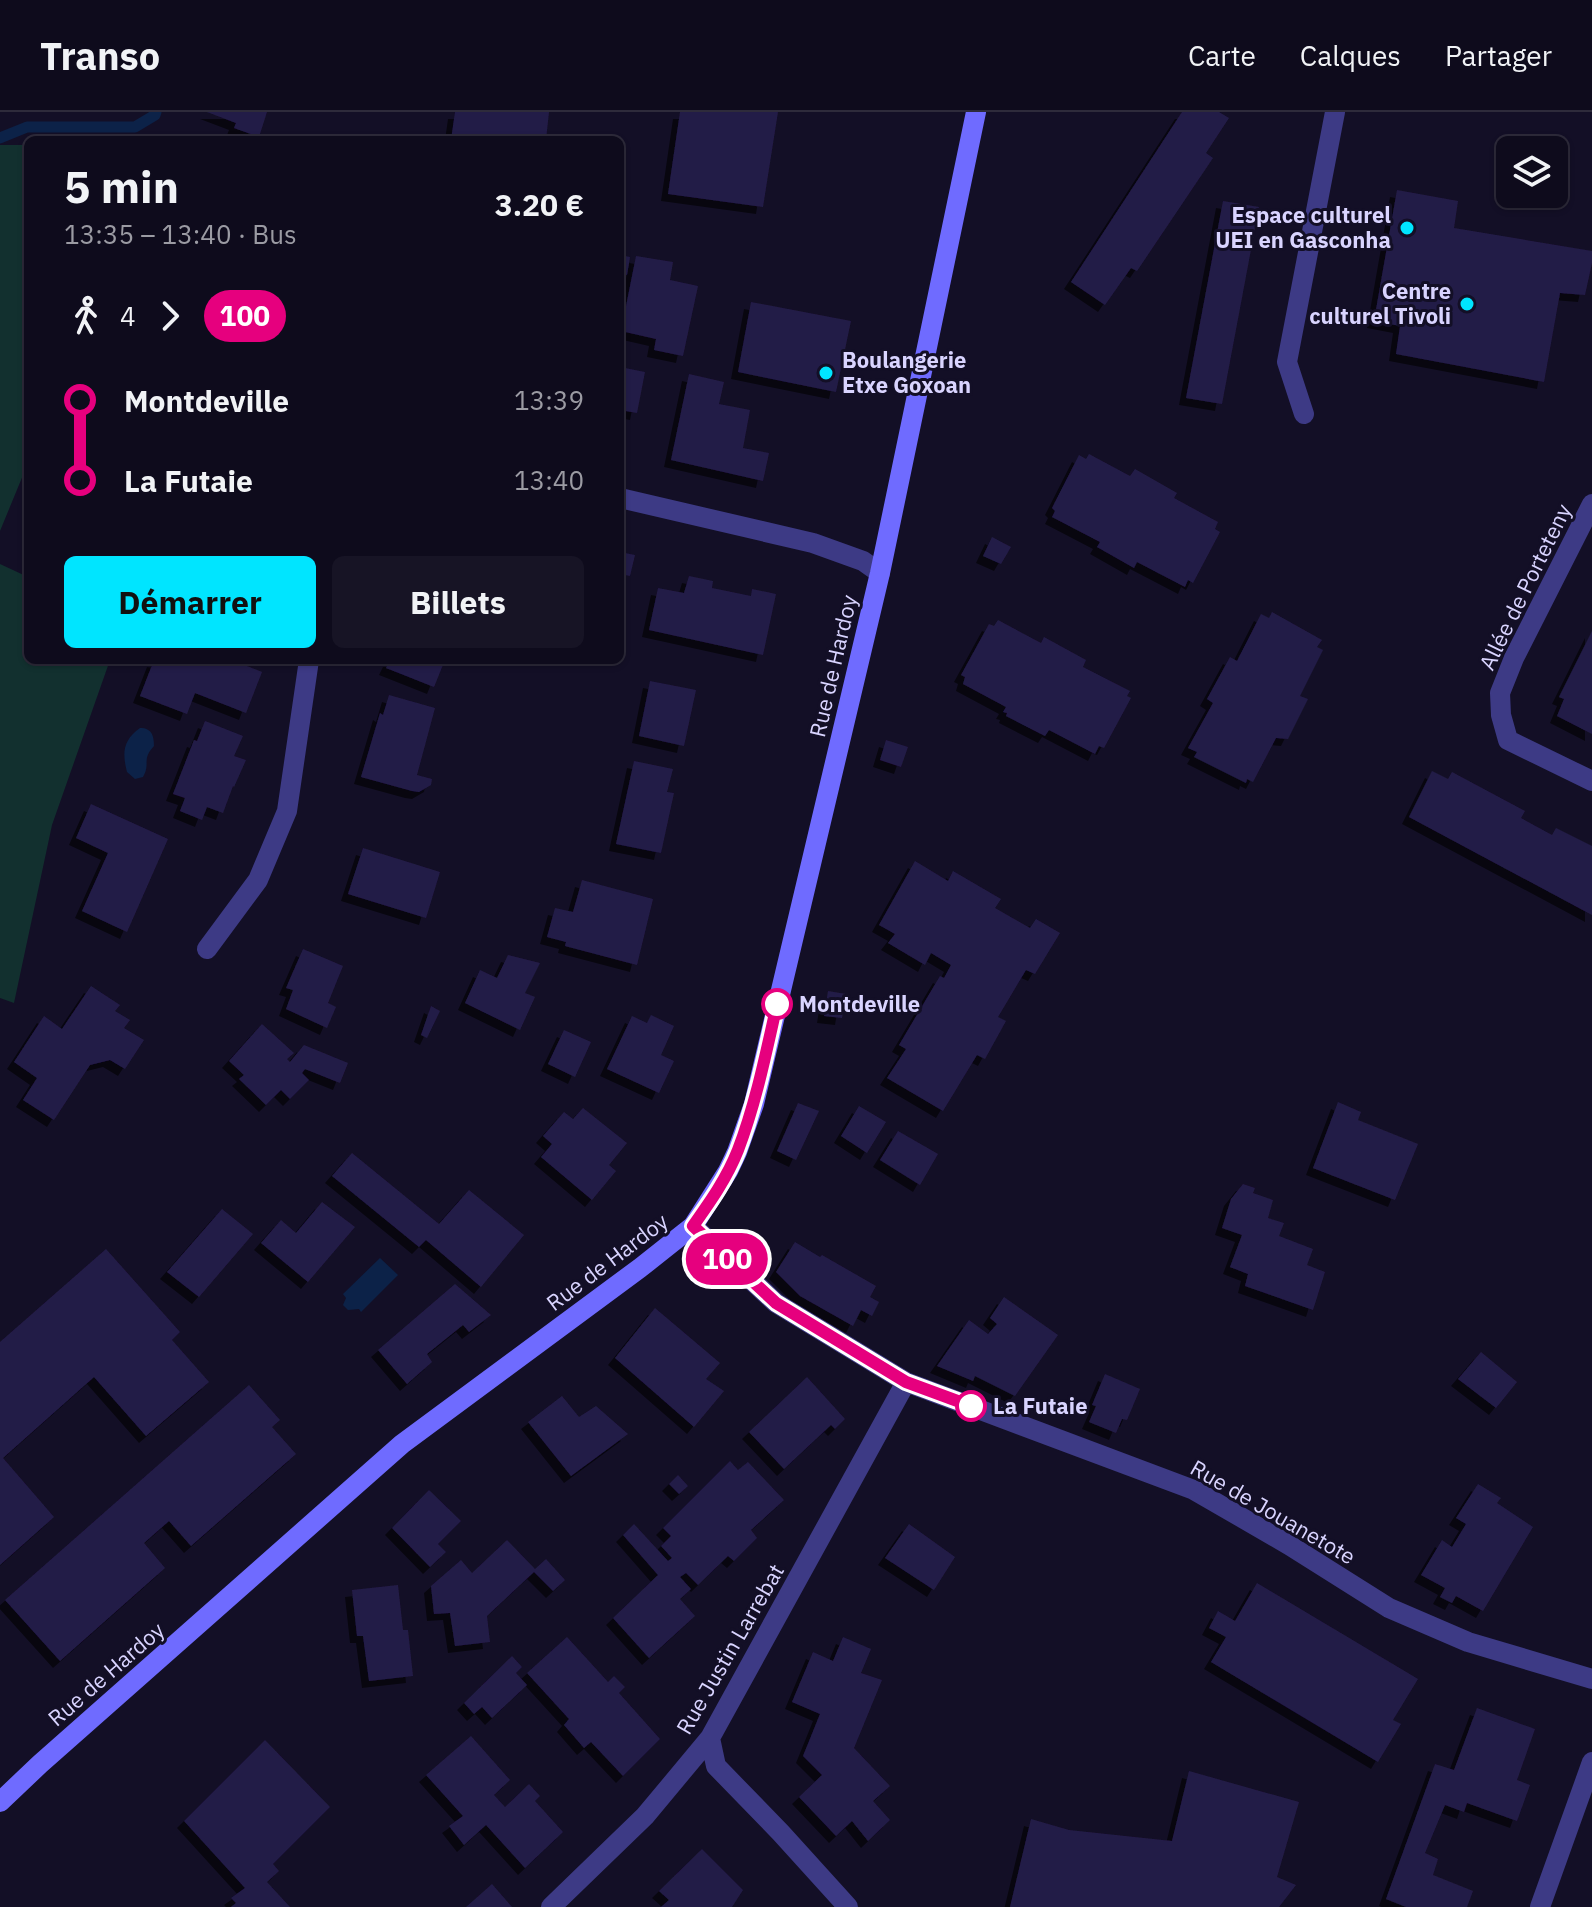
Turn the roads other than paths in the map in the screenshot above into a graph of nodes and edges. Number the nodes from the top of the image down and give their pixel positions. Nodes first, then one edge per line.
1 (976, 112) edge
2 (1335, 112) edge
3 (1304, 414) dead end
4 (624, 499) edge
5 (1592, 504) edge
6 (880, 573) junction
7 (308, 664) edge
8 (1592, 781) edge
9 (207, 949) dead end
10 (693, 1226) junction
11 (906, 1382) junction
12 (1592, 1679) edge
13 (710, 1738) junction
14 (1592, 1762) edge
15 (0, 1802) edge
16 (551, 1907) edge
17 (848, 1907) edge
18 (1540, 1907) edge

1 - 6 street, Rue de Hardoy
2 - 3 street
4 - 6 street
5 - 8 street, Allée de Porteteny
6 - 10 street, Rue de Hardoy
7 - 9 street
10 - 11 street, Rue de Jouanetote
10 - 15 street, Rue de Hardoy
11 - 12 street, Rue de Jouanetote
11 - 13 street, Rue Justin Larrebat
13 - 16 street, Rue Justin Larrebat
13 - 17 street
14 - 18 street

